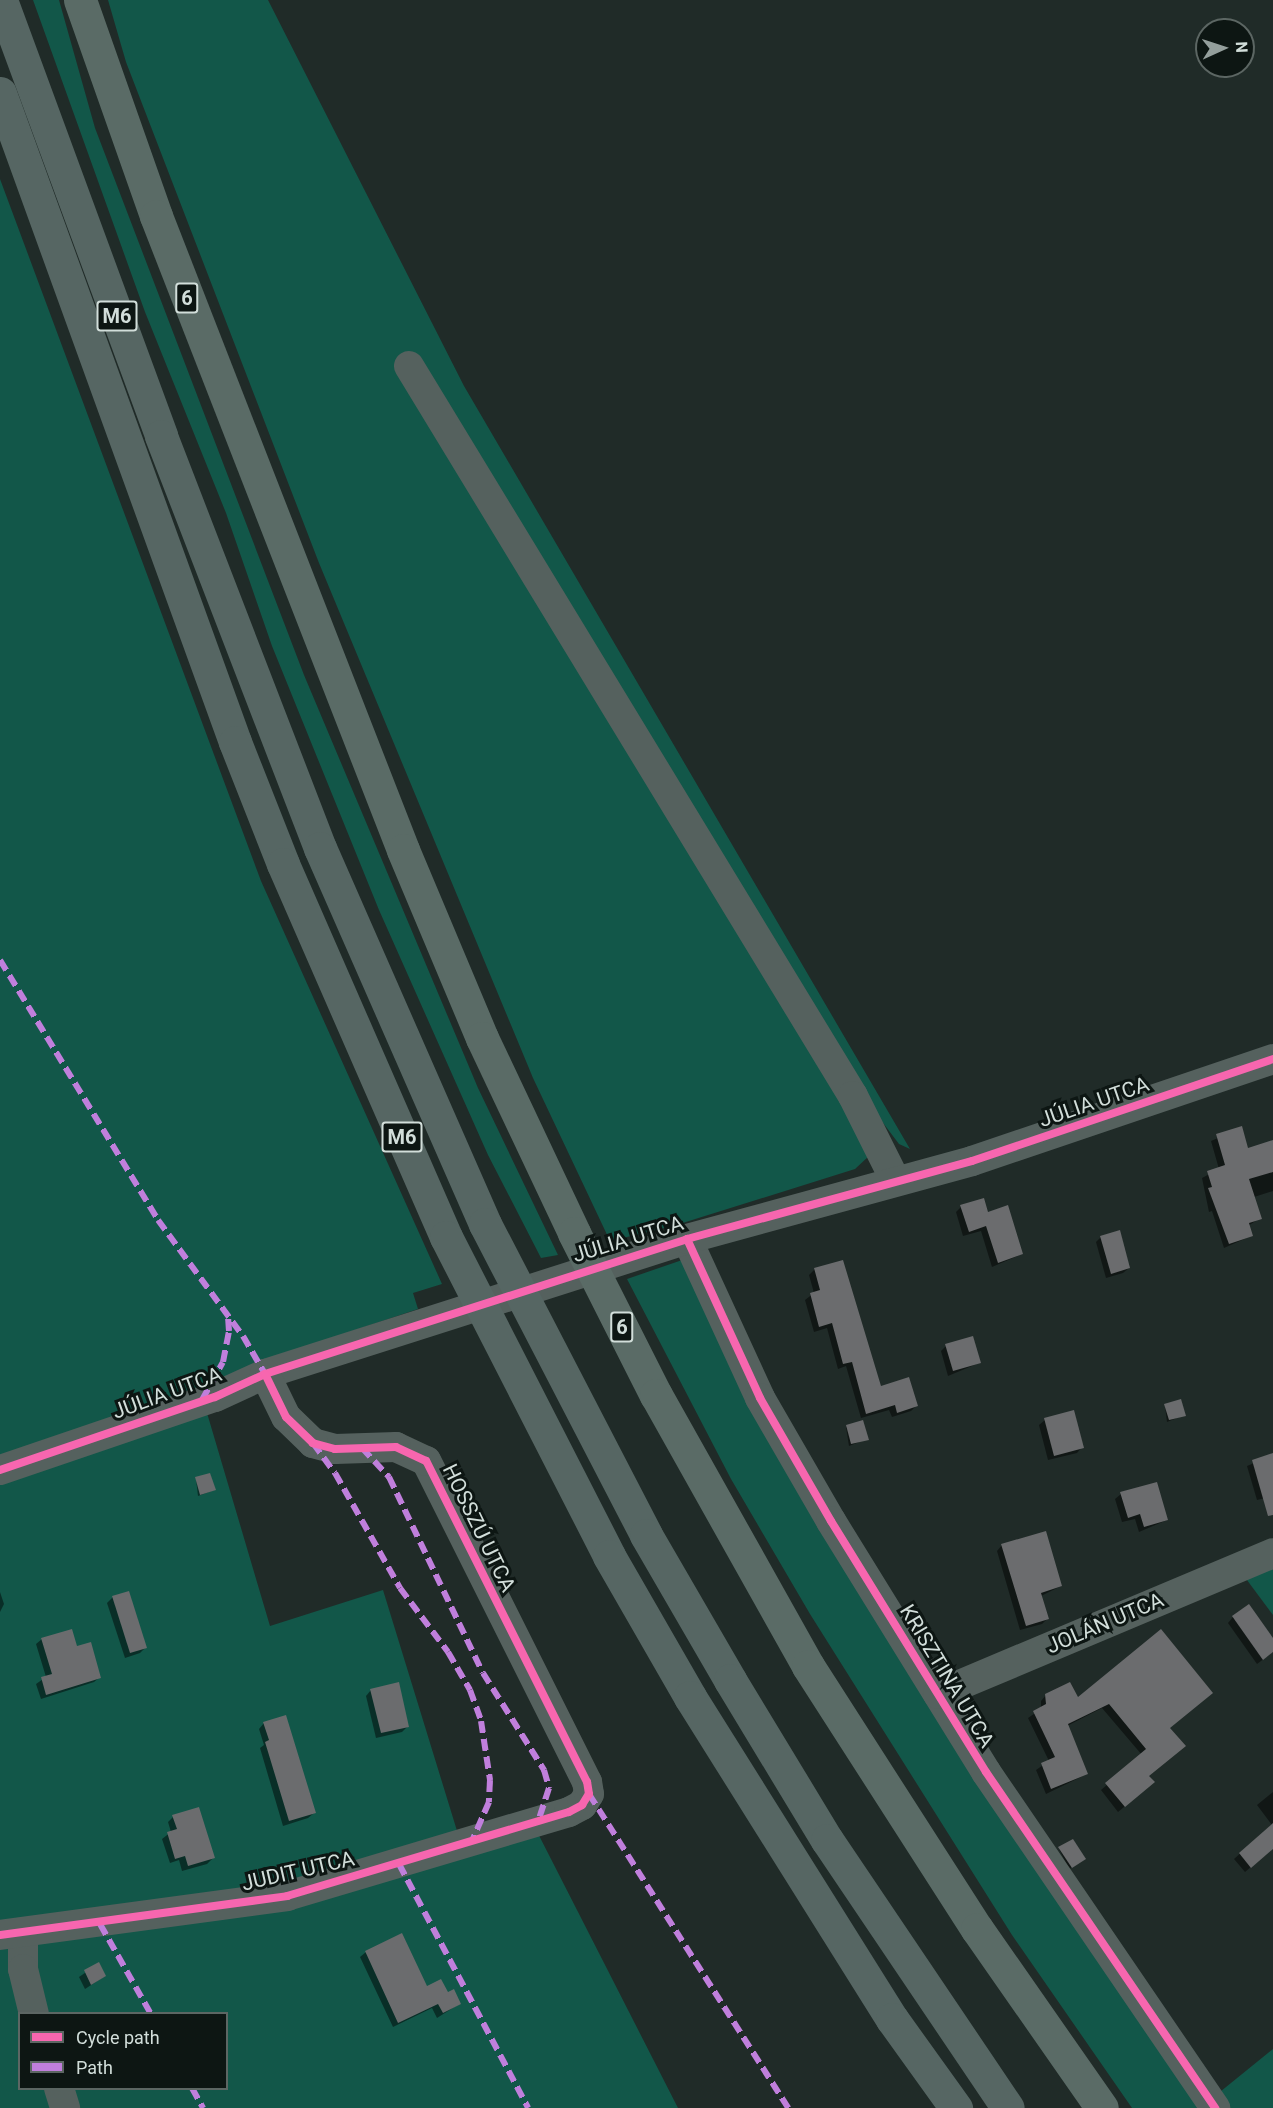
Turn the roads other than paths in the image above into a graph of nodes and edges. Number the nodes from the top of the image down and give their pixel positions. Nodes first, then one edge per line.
1 (1, 0) edge
2 (80, 0) edge
3 (0, 93) edge
4 (409, 366) dead end
5 (1273, 1059) edge
6 (895, 1180) junction
7 (687, 1239) junction
8 (265, 1374) junction
9 (0, 1470) edge
10 (1273, 1553) edge
11 (938, 1694) junction
12 (589, 1794) joint
13 (11, 1935) edge
14 (34, 2012) edge
15 (60, 2090) edge
16 (65, 2108) edge
17 (956, 2108) edge
18 (1008, 2108) edge
19 (1102, 2108) edge
20 (1215, 2108) edge

1 - 18 highway, M6
2 - 19 main road, 6
3 - 17 highway, M6
4 - 6 street
5 - 6 street, JÚLIA UTCA
6 - 7 street, JÚLIA UTCA
7 - 8 street, JÚLIA UTCA
7 - 11 street, KRISZTINA UTCA
8 - 9 street, JÚLIA UTCA
8 - 12 street, HOSSZÚ UTCA
10 - 11 street, JOLÁN UTCA
11 - 20 street, KRISZTINA UTCA
12 - 13 street, JUDIT UTCA
13 - 14 street
15 - 16 street

